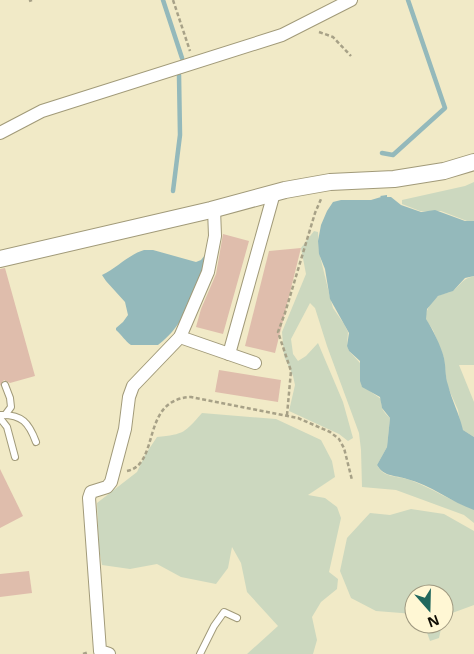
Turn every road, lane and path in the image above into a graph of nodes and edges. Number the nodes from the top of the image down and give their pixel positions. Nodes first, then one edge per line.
1 (174, 0) edge
2 (351, 0) edge
3 (302, 25) junction
4 (351, 56) dead end
5 (193, 63) junction
6 (0, 133) edge
7 (474, 162) edge
8 (329, 182) junction
9 (274, 193) junction
10 (214, 209) junction
11 (0, 259) edge
12 (180, 337) junction
13 (229, 354) junction
14 (255, 363) dead end
15 (5, 385) dead end
16 (287, 415) junction
17 (2, 416) edge
18 (36, 442) dead end
19 (16, 457) dead end
20 (114, 470) junction
21 (352, 480) dead end
22 (238, 618) dead end
23 (109, 654) edge
24 (200, 654) edge

1 - 5 path
2 - 3 street
3 - 4 path
3 - 5 street
5 - 6 street
7 - 8 street
8 - 9 street
8 - 16 path
9 - 10 street
9 - 13 street
10 - 11 street
10 - 12 street
12 - 13 street
12 - 20 street
13 - 14 street
15 - 17 lane
16 - 20 path
16 - 21 path
17 - 18 lane
17 - 19 lane
20 - 23 street
22 - 24 lane

